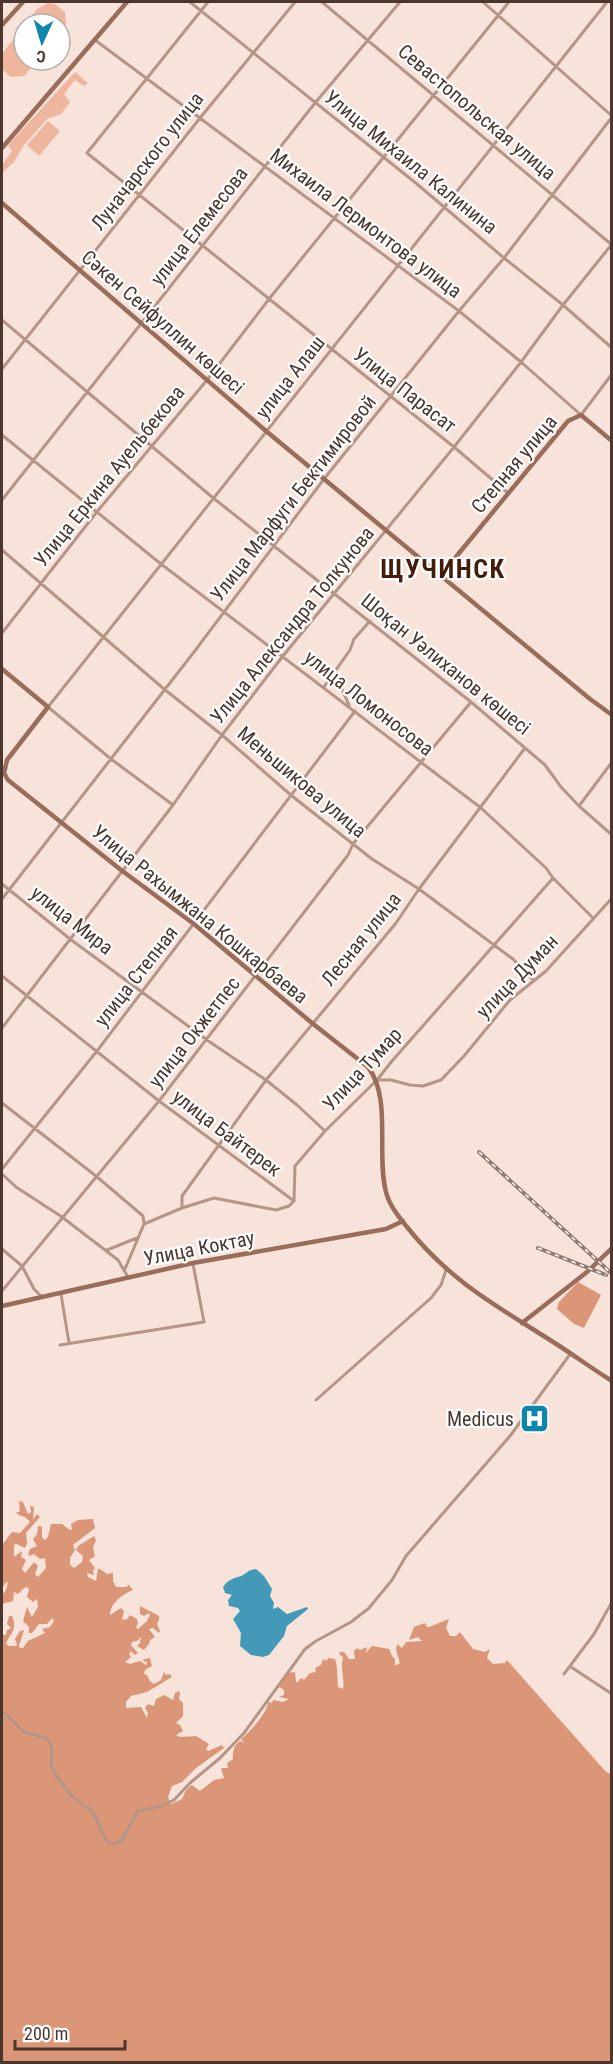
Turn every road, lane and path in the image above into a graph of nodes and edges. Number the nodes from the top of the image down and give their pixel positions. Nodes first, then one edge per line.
1 (22, 2) edge
2 (126, 2) edge
3 (190, 2) edge
4 (208, 2) edge
5 (295, 2) edge
6 (322, 2) edge
7 (400, 2) edge
8 (483, 2) edge
9 (509, 2) edge
10 (606, 2) edge
11 (201, 10) junction
12 (499, 14) junction
13 (2, 25) edge
14 (94, 39) junction
15 (368, 39) junction
16 (254, 52) junction
17 (555, 67) junction
18 (146, 78) junction
19 (434, 94) junction
20 (315, 103) junction
21 (612, 117) edge
22 (200, 118) junction
23 (494, 146) junction
24 (2, 148) edge
25 (383, 158) junction
26 (266, 166) junction
27 (551, 195) junction
28 (138, 196) junction
29 (2, 203) edge
30 (444, 207) junction
31 (334, 217) junction
32 (611, 245) edge
33 (202, 246) junction
34 (504, 258) junction
35 (398, 267) junction
36 (80, 270) junction
37 (269, 299) junction
38 (563, 304) junction
39 (459, 311) junction
40 (2, 320) edge
41 (141, 324) junction
42 (25, 339) junction
43 (612, 348) edge
44 (330, 350) junction
45 (521, 362) junction
46 (2, 369) edge
47 (612, 374) edge
48 (207, 380) junction
49 (86, 392) junction
50 (390, 396) junction
51 (581, 415) junction
52 (266, 431) junction
53 (2, 435) edge
54 (612, 441) edge
55 (151, 446) junction
56 (454, 447) junction
57 (34, 460) junction
58 (324, 479) junction
59 (508, 493) junction
60 (212, 498) junction
61 (2, 500) edge
62 (96, 513) junction
63 (386, 531) junction
64 (275, 545) junction
65 (2, 550) edge
66 (161, 564) junction
67 (441, 575) junction
68 (40, 584) junction
69 (334, 592) junction
70 (224, 612) junction
71 (370, 621) junction
72 (2, 633) edge
73 (104, 637) junction
74 (284, 656) junction
75 (2, 669) edge
76 (334, 671) junction
77 (324, 687) junction
78 (165, 689) junction
79 (471, 702) junction
80 (48, 707) junction
81 (349, 707) junction
82 (355, 711) junction
83 (612, 715) edge
84 (222, 735) junction
85 (525, 748) junction
86 (111, 759) junction
87 (612, 762) edge
88 (421, 763) junction
89 (3, 773) edge
90 (292, 796) junction
91 (173, 804) junction
92 (579, 806) junction
93 (481, 808) junction
94 (60, 822) junction
95 (612, 835) edge
96 (353, 844) junction
97 (121, 870) junction
98 (553, 878) junction
99 (2, 884) edge
100 (419, 889) junction
101 (9, 890) junction
102 (612, 898) edge
103 (2, 899) edge
104 (593, 918) junction
105 (194, 924) junction
106 (70, 939) junction
107 (495, 945) junction
108 (2, 976) edge
109 (256, 976) junction
110 (534, 981) junction
111 (142, 991) junction
112 (27, 996) junction
113 (312, 1023) junction
114 (2, 1028) edge
115 (207, 1040) junction
116 (97, 1051) junction
117 (266, 1080) junction
118 (377, 1080) junction
119 (159, 1101) junction
120 (2, 1103) edge
121 (34, 1129) junction
122 (325, 1131) junction
123 (219, 1147) junction
124 (2, 1169) edge
125 (2, 1174) edge
126 (96, 1176) junction
127 (294, 1201) junction
128 (182, 1208) junction
129 (62, 1217) junction
130 (403, 1221) junction
131 (144, 1224) junction
132 (138, 1237) junction
133 (612, 1248) edge
134 (2, 1249) edge
135 (106, 1251) junction
136 (193, 1263) junction
137 (22, 1266) junction
138 (125, 1269) junction
139 (446, 1270) junction
140 (128, 1277) junction
141 (2, 1291) edge
142 (61, 1292) junction
143 (41, 1296) junction
144 (2, 1306) edge
145 (522, 1323) junction
146 (69, 1344) junction
147 (60, 1345) dead end
148 (571, 1353) junction
149 (612, 1381) edge
150 (316, 1400) dead end
151 (612, 1602) edge
152 (571, 1667) junction
153 (564, 1674) dead end
154 (612, 1694) edge
155 (2, 1712) edge

1 - 13 street
2 - 14 street
3 - 11 street, Улица Михаила Калинина
4 - 11 street
5 - 16 street, Луначарского улица
6 - 15 street, Севастопольская улица
7 - 15 street, улица Елемесова
8 - 12 street
9 - 12 street, Улица Еркина Ауельбекова
10 - 17 street, улица Алаш
11 - 16 street, Улица Михаила Калинина
11 - 18 street
12 - 17 street
12 - 19 street, Улица Еркина Ауельбекова
14 - 18 street, Михаила Лермонтова улица
14 - 24 street
15 - 19 street, Севастопольская улица
15 - 20 street, улица Елемесова
16 - 20 street, Улица Михаила Калинина
16 - 22 street, Луначарского улица
17 - 21 street
17 - 23 street, улица Алаш
18 - 22 street, Михаила Лермонтова улица
18 - 28 street, Улица Парасат
19 - 23 street, Севастопольская улица
19 - 25 street, Улица Еркина Ауельбекова
20 - 25 street, Улица Михаила Калинина
20 - 26 street, улица Елемесова
21 - 27 street, Улица Марфуги Бектимировой
22 - 26 street, Михаила Лермонтова улица
22 - 28 street, Луначарского улица
23 - 27 street, Севастопольская улица
23 - 30 street, улица Алаш
25 - 30 street, Улица Михаила Калинина
25 - 31 street, Улица Еркина Ауельбекова
26 - 31 street, Михаила Лермонтова улица
26 - 33 street, улица Елемесова
27 - 32 street, Севастопольская улица
27 - 34 street, Улица Марфуги Бектимировой
28 - 33 street, Улица Парасат
28 - 36 street, Луначарского улица
29 - 36 street, Сәкен Сейфуллин көшесі
30 - 34 street, Улица Михаила Калинина
30 - 35 street, улица Алаш
31 - 35 street, Михаила Лермонтова улица
31 - 37 street, Улица Еркина Ауельбекова
32 - 38 street, Улица Александра Толкунова
33 - 37 street, Улица Парасат
33 - 41 street, улица Елемесова
34 - 38 street, Улица Михаила Калинина
34 - 39 street, Улица Марфуги Бектимировой
35 - 39 street, Михаила Лермонтова улица
35 - 44 street, улица Алаш
36 - 41 street, Сәкен Сейфуллин көшесі
36 - 42 street, Луначарского улица
37 - 44 street, Улица Парасат
37 - 48 street, Улица Еркина Ауельбекова
38 - 43 street, Улица Михаила Калинина
38 - 45 street, Улица Александра Толкунова
39 - 45 street, Михаила Лермонтова улица
39 - 50 street, Улица Марфуги Бектимировой
40 - 42 street, Шоқан Уәлиханов көшесі
41 - 48 street, Сәкен Сейфуллин көшесі
41 - 49 street, улица Елемесова
42 - 46 street, Луначарского улица
42 - 49 street, Шоқан Уәлиханов көшесі
44 - 50 street, Улица Парасат
44 - 52 street, улица Алаш
45 - 51 street, Михаила Лермонтова улица
45 - 56 street, Улица Александра Толкунова
47 - 51 street, Степная улица
48 - 52 street, Сәкен Сейфуллин көшесі
48 - 55 street, Улица Еркина Ауельбекова
49 - 55 street, Шоқан Уәлиханов көшесі
49 - 57 street, улица Елемесова
50 - 56 street, Улица Парасат
50 - 58 street, Улица Марфуги Бектимировой
51 - 54 street, Михаила Лермонтова улица
51 - 59 street, Степная улица
52 - 58 street, Сәкен Сейфуллин көшесі
52 - 60 street, улица Алаш
53 - 57 street, улица Ломоносова
55 - 60 street, Шоқан Уәлиханов көшесі
55 - 62 street, Улица Еркина Ауельбекова
56 - 59 street, Улица Парасат
56 - 63 street, Улица Александра Толкунова
57 - 61 street, улица Елемесова
57 - 62 street, улица Ломоносова
58 - 63 street, Сәкен Сейфуллин көшесі
58 - 64 street, Улица Марфуги Бектимировой
59 - 67 street, Степная улица
60 - 64 street, Шоқан Уәлиханов көшесі
60 - 66 street, улица Алаш
62 - 66 street, улица Ломоносова
62 - 68 street, Улица Еркина Ауельбекова
63 - 67 street, Сәкен Сейфуллин көшесі
63 - 69 street, Улица Александра Толкунова
64 - 69 street, Шоқан Уәлиханов көшесі
64 - 70 street, Улица Марфуги Бектимировой
65 - 68 street, Меньшикова улица
66 - 70 street, улица Ломоносова
66 - 73 street, улица Алаш
67 - 83 street, Сәкен Сейфуллин көшесі
68 - 72 street, Улица Еркина Ауельбекова
68 - 73 street, Меньшикова улица
69 - 71 street, Шоқан Уәлиханов көшесі
69 - 74 street, Улица Александра Толкунова
70 - 74 street, улица Ломоносова
70 - 78 street, Улица Марфуги Бектимировой
71 - 76 street
71 - 79 street, Шоқан Уәлиханов көшесі
73 - 78 street, Меньшикова улица
73 - 80 street, улица Алаш
74 - 77 street, улица Ломоносова
74 - 84 street, Улица Александра Толкунова
75 - 80 street
76 - 77 street
76 - 81 street
77 - 81 street, улица Ломоносова
78 - 84 street, Меньшикова улица
78 - 86 street, Улица Марфуги Бектимировой
79 - 85 street, Шоқан Уәлиханов көшесі
79 - 88 street, улица Окжетпес
80 - 86 street
80 - 89 street, улица Алаш
81 - 82 street, улица Ломоносова
82 - 88 street, улица Ломоносова
82 - 90 street, улица Степная
84 - 90 street, Меньшикова улица
84 - 91 street, Улица Александра Толкунова
85 - 92 street, Шоқан Уәлиханов көшесі
85 - 93 street, Лесная улица
86 - 91 street
86 - 94 street, Улица Марфуги Бектимировой
87 - 92 street
88 - 93 street, улица Ломоносова
88 - 96 street, улица Окжетпес
89 - 94 street, Улица Рахымжана Кошкарбаева
90 - 96 street, Меньшикова улица
90 - 105 street, улица Степная
91 - 97 street, Улица Александра Толкунова
92 - 95 street, Шоқан Уәлиханов көшесі
93 - 98 street, улица Ломоносова
93 - 100 street, Лесная улица
94 - 97 street, Улица Рахымжана Кошкарбаева
94 - 101 street, Улица Марфуги Бектимировой
96 - 100 street, Меньшикова улица
96 - 109 street, улица Окжетпес
97 - 105 street, Улица Рахымжана Кошкарбаева
97 - 106 street, Улица Александра Толкунова
98 - 104 street, улица Ломоносова
98 - 107 street, Улица Тумар
99 - 101 street, улица Мира
100 - 107 street, Меньшикова улица
100 - 113 street, Лесная улица
101 - 103 street, Улица Марфуги Бектимировой
101 - 106 street, улица Мира
102 - 104 street, улица Думан
104 - 110 street, улица Думан
105 - 109 street, Улица Рахымжана Кошкарбаева
105 - 111 street, улица Степная
106 - 111 street, улица Мира
106 - 112 street, Улица Александра Толкунова
107 - 110 street, Меньшикова улица
107 - 118 street, Улица Тумар
108 - 112 street, улица Байтерек
109 - 113 street, Улица Рахымжана Кошкарбаева
109 - 115 street, улица Окжетпес
110 - 118 street, улица Думан
111 - 115 street, улица Мира
111 - 116 street, улица Степная
112 - 114 street, Улица Александра Толкунова
112 - 116 street, улица Байтерек
113 - 117 street, Лесная улица
113 - 118 street, Улица Рахымжана Кошкарбаева
115 - 117 street, улица Мира
115 - 119 street, улица Окжетпес
116 - 119 street, улица Байтерек
116 - 121 street, улица Степная
117 - 122 street, улица Мира
117 - 123 street, Лесная улица
118 - 122 street, Улица Тумар
118 - 130 street
119 - 123 street, улица Байтерек
119 - 126 street, улица Окжетпес
120 - 121 street
121 - 124 street, улица Степная
121 - 126 street
122 - 127 street, Улица Тумар
123 - 127 street, улица Байтерек
123 - 128 street, Лесная улица
125 - 129 street
126 - 129 street, улица Окжетпес
126 - 131 street
127 - 128 street
128 - 131 street
129 - 135 street
129 - 137 street, улица Окжетпес
130 - 136 street, Улица Коктау
130 - 139 street
131 - 132 street
132 - 135 street
132 - 138 street
133 - 145 street
134 - 137 street
135 - 138 street
136 - 140 street, Улица Коктау
136 - 146 street
137 - 141 street, улица Окжетпес
137 - 143 street
138 - 140 street
139 - 145 street
139 - 150 street
140 - 142 street, Улица Коктау
142 - 143 street, Улица Коктау
142 - 146 street
143 - 144 street, Улица Коктау
145 - 148 street
146 - 147 street
148 - 149 street
148 - 155 street
151 - 152 street
152 - 153 street
152 - 154 street

